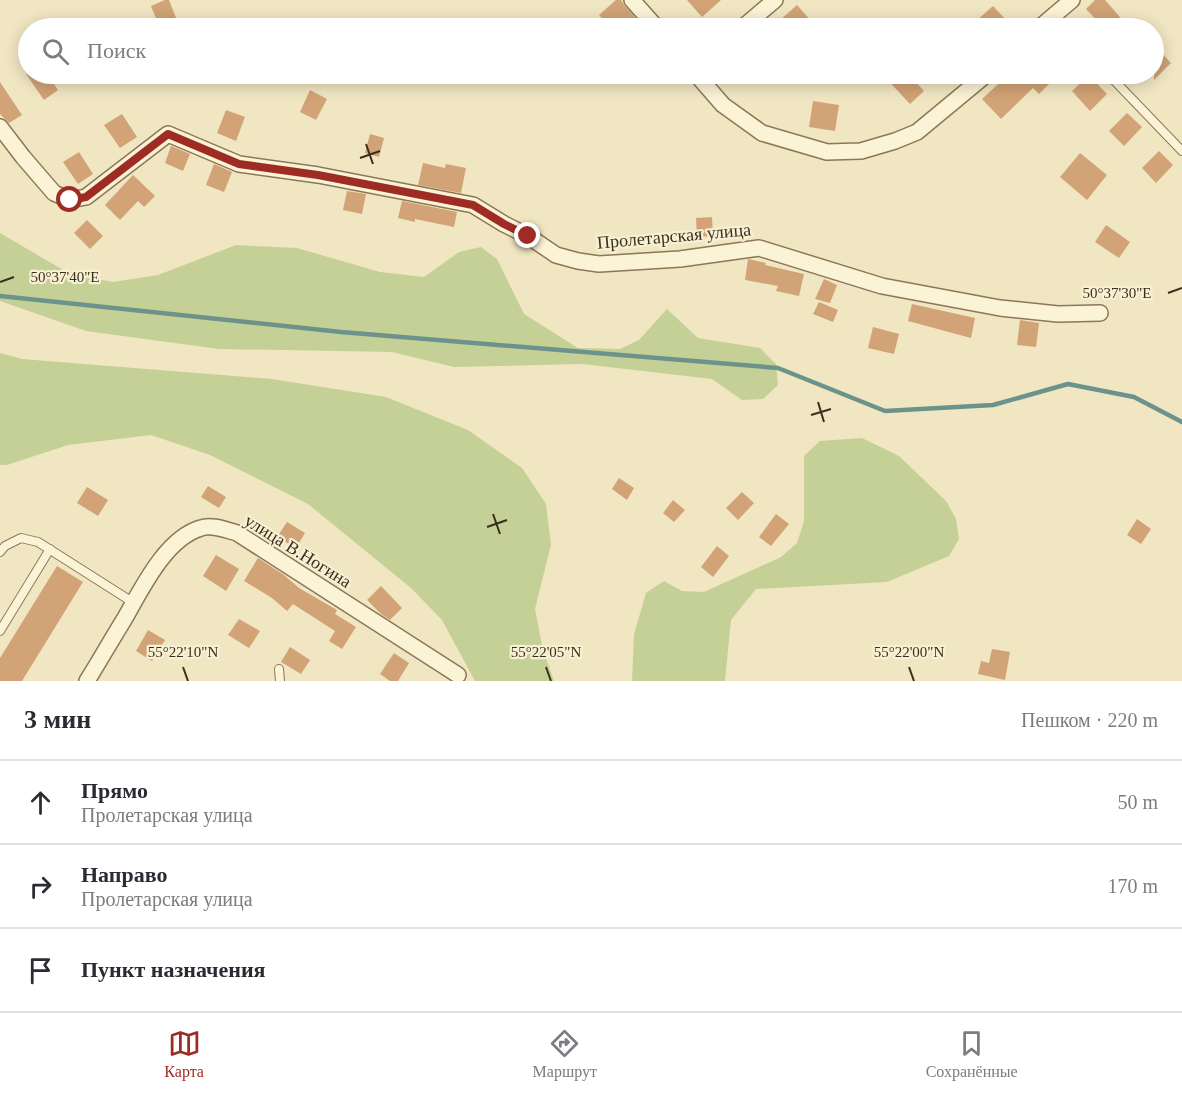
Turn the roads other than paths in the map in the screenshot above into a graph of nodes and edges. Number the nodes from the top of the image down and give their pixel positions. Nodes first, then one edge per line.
1 (632, 0) edge
2 (775, 0) edge
3 (1072, 0) edge
4 (1054, 16) joint
5 (648, 18) edge
6 (754, 18) edge
7 (1052, 18) edge
8 (705, 84) edge
9 (975, 84) edge
10 (1118, 84) edge
11 (0, 127) edge
12 (1182, 151) edge
13 (1100, 313) dead end
14 (50, 549) junction
15 (0, 552) edge
16 (134, 603) junction
17 (0, 630) edge
18 (279, 669) dead end
19 (458, 675) dead end
20 (87, 681) edge
21 (280, 681) edge

1 - 5 street
2 - 6 street
3 - 4 street
4 - 7 street
8 - 9 street
10 - 12 lane
11 - 13 street, Пролетарская улица
14 - 15 lane
14 - 16 lane
14 - 17 lane
16 - 19 street, улица В.Ногина
16 - 20 street, улица В.Ногина
18 - 21 lane

